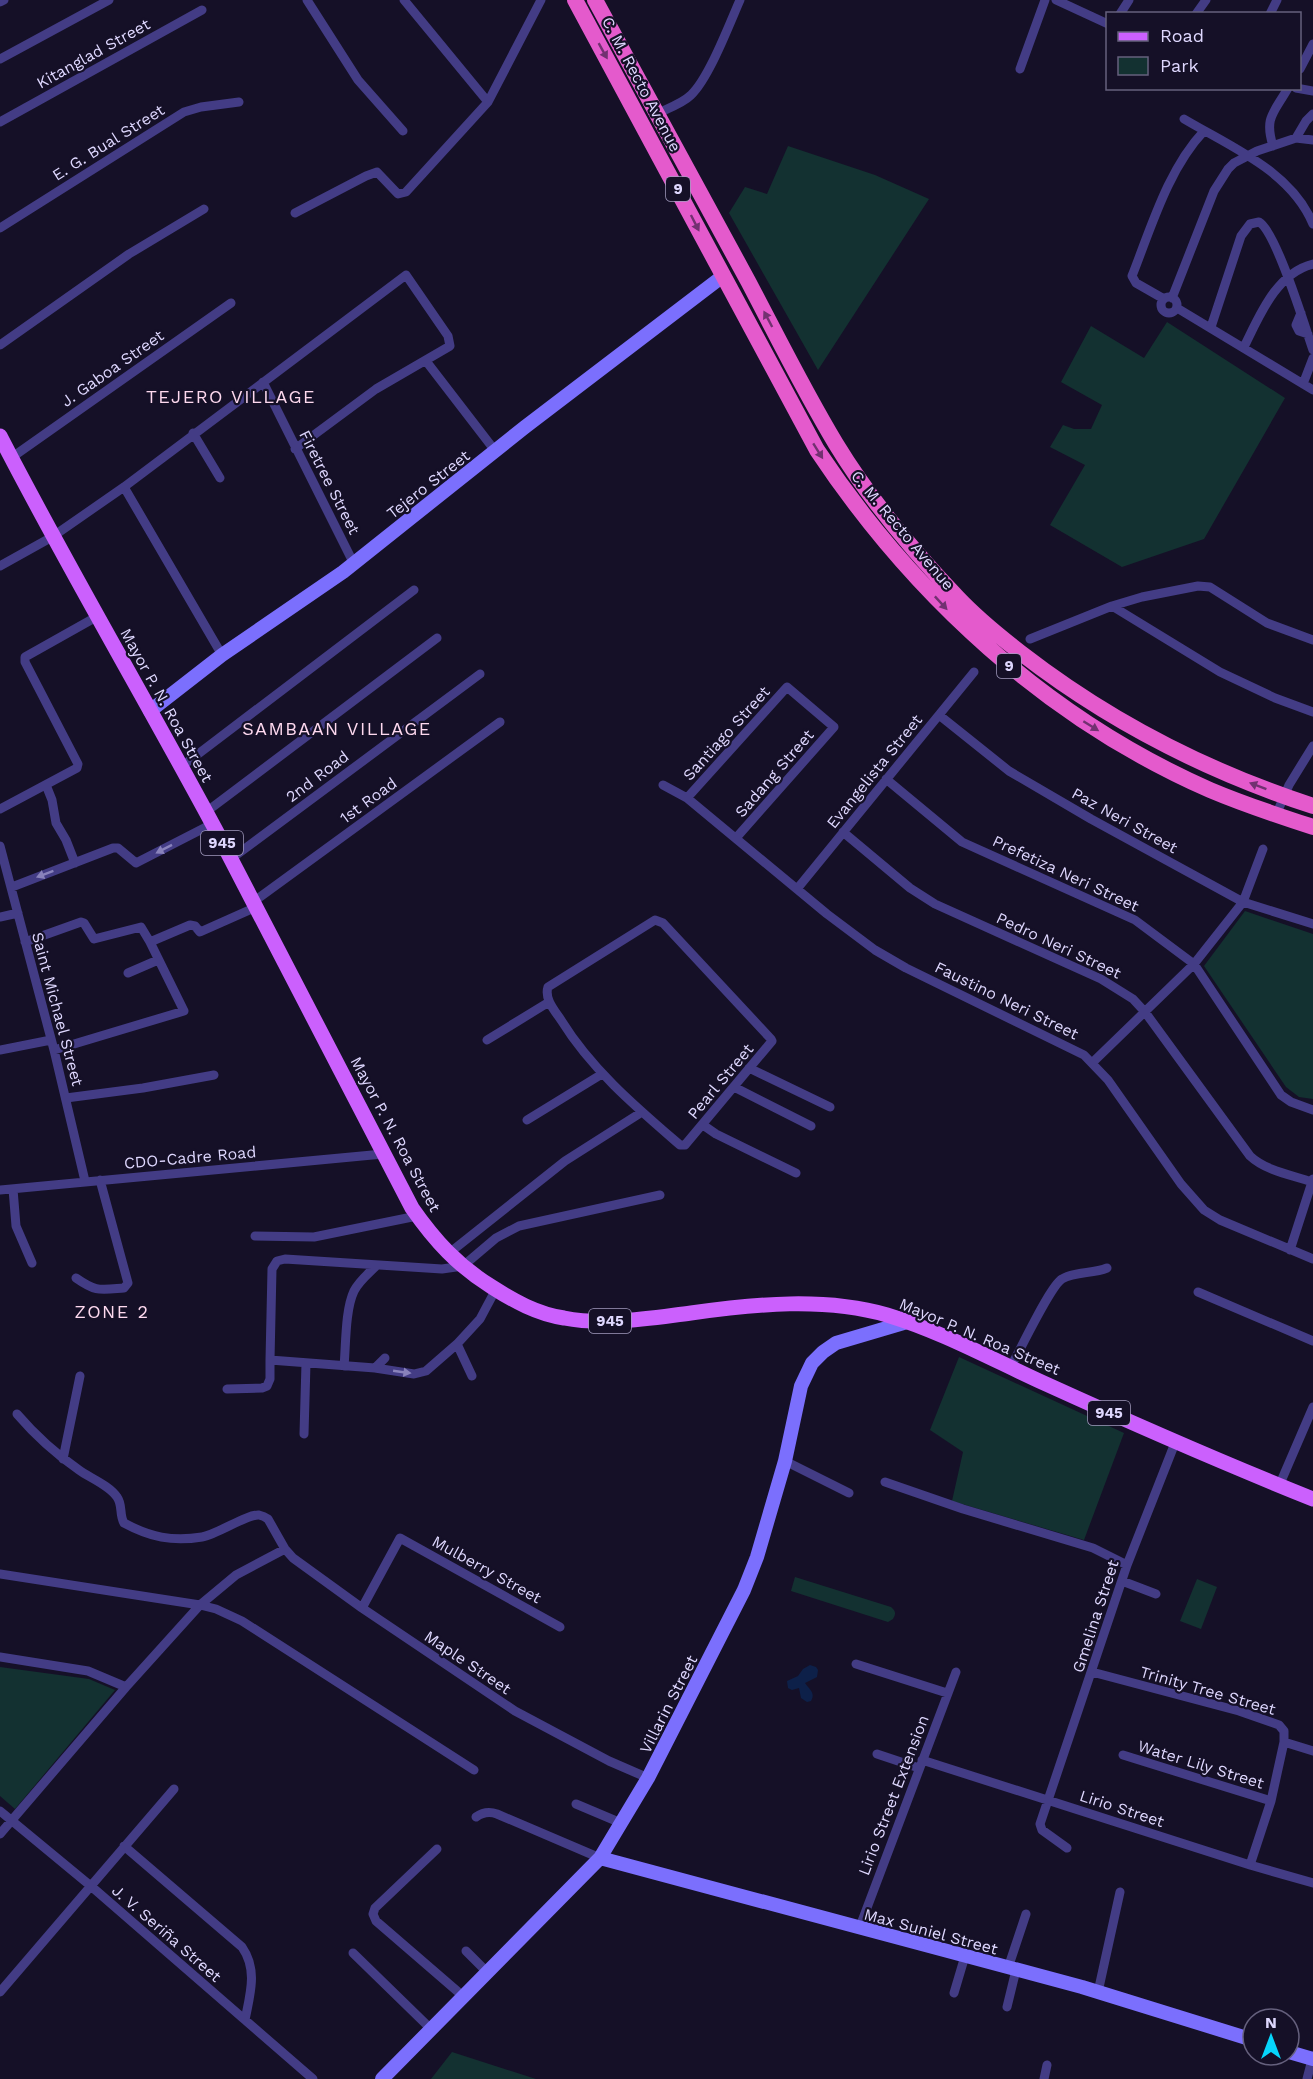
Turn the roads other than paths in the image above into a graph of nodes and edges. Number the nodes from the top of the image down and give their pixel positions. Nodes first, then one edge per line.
1 (109, 0) edge
2 (307, 0) edge
3 (404, 0) edge
4 (541, 0) edge
5 (575, 0) edge
6 (596, 0) edge
7 (740, 0) edge
8 (1045, 0) edge
9 (1056, 0) edge
10 (202, 10) dead end
11 (1106, 24) edge
12 (1313, 44) edge
13 (0, 59) edge
14 (1301, 65) edge
15 (1020, 69) dead end
16 (1287, 90) edge
17 (239, 102) dead end
18 (488, 102) junction
19 (657, 114) junction
20 (1313, 114) edge
21 (1184, 119) dead end
22 (641, 121) junction
23 (0, 122) edge
24 (403, 131) dead end
25 (1204, 131) junction
26 (1296, 138) junction
27 (1313, 140) edge
28 (1273, 146) junction
29 (1247, 156) junction
30 (204, 209) dead end
31 (296, 213) dead end
32 (1313, 224) edge
33 (0, 228) edge
34 (1313, 264) edge
35 (723, 276) junction
36 (1288, 279) junction
37 (1168, 298) junction
38 (231, 303) dead end
39 (1177, 308) junction
40 (1211, 327) junction
41 (0, 345) edge
42 (1244, 347) junction
43 (1313, 350) edge
44 (1313, 358) edge
45 (426, 361) junction
46 (796, 370) junction
47 (778, 380) junction
48 (263, 382) junction
49 (1303, 384) junction
50 (1313, 390) edge
51 (807, 391) junction
52 (789, 401) junction
53 (194, 433) junction
54 (0, 436) edge
55 (295, 449) junction
56 (496, 452) junction
57 (11, 458) junction
58 (220, 478) dead end
59 (124, 487) junction
60 (52, 537) junction
61 (354, 564) junction
62 (0, 566) edge
63 (414, 590) dead end
64 (1112, 606) junction
65 (98, 616) junction
66 (437, 638) dead end
67 (1030, 639) dead end
68 (1313, 640) edge
69 (1011, 644) junction
70 (222, 655) junction
71 (1000, 658) junction
72 (974, 672) dead end
73 (480, 674) dead end
74 (150, 711) junction
75 (1313, 712) edge
76 (939, 715) junction
77 (500, 722) dead end
78 (834, 727) joint
79 (1313, 746) edge
80 (181, 767) junction
81 (886, 779) junction
82 (46, 785) junction
83 (663, 785) dead end
84 (1284, 796) junction
85 (687, 798) junction
86 (1313, 806) edge
87 (0, 809) edge
88 (1276, 815) junction
89 (209, 818) junction
90 (1313, 827) edge
91 (843, 832) junction
92 (736, 838) junction
93 (0, 846) edge
94 (1263, 849) dead end
95 (231, 859) junction
96 (75, 863) junction
97 (12, 887) junction
98 (797, 889) junction
99 (1243, 902) junction
100 (254, 904) junction
101 (18, 913) junction
102 (0, 917) edge
103 (1313, 924) edge
104 (25, 942) junction
105 (150, 942) junction
106 (158, 960) junction
107 (1194, 964) junction
108 (128, 973) dead end
109 (549, 1002) junction
110 (1145, 1012) junction
111 (51, 1040) junction
112 (487, 1040) dead end
113 (0, 1050) edge
114 (54, 1050) junction
115 (1093, 1062) junction
116 (749, 1068) junction
117 (602, 1074) junction
118 (213, 1075) dead end
119 (734, 1087) junction
120 (66, 1098) junction
121 (830, 1107) dead end
122 (1313, 1110) edge
123 (642, 1112) junction
124 (527, 1120) dead end
125 (703, 1125) junction
126 (811, 1126) dead end
127 (383, 1154) junction
128 (796, 1173) dead end
129 (100, 1180) junction
130 (1312, 1180) edge
131 (85, 1181) junction
132 (13, 1189) junction
133 (0, 1190) edge
134 (660, 1195) dead end
135 (417, 1216) junction
136 (255, 1236) dead end
137 (1290, 1250) junction
138 (448, 1254) junction
139 (1313, 1259) edge
140 (32, 1263) dead end
141 (376, 1266) junction
142 (463, 1266) junction
143 (1107, 1268) dead end
144 (75, 1278) dead end
145 (496, 1289) junction
146 (1198, 1292) dead end
147 (907, 1322) junction
148 (1313, 1341) edge
149 (457, 1344) junction
150 (385, 1358) dead end
151 (270, 1360) junction
152 (306, 1363) junction
153 (344, 1366) junction
154 (375, 1368) junction
155 (1011, 1368) junction
156 (80, 1376) dead end
157 (472, 1376) dead end
158 (226, 1389) dead end
159 (1313, 1407) edge
160 (17, 1414) dead end
161 (304, 1434) dead end
162 (1175, 1443) junction
163 (63, 1459) junction
164 (784, 1461) junction
165 (885, 1482) dead end
166 (1279, 1486) junction
167 (849, 1493) dead end
168 (1313, 1499) edge
169 (285, 1549) junction
170 (1126, 1565) junction
171 (0, 1574) edge
172 (1122, 1581) junction
173 (1156, 1594) dead end
174 (200, 1605) junction
175 (362, 1608) junction
176 (560, 1626) dead end
177 (0, 1657) edge
178 (856, 1664) dead end
179 (956, 1672) dead end
180 (1092, 1672) junction
181 (126, 1687) junction
182 (947, 1693) junction
183 (1284, 1742) junction
184 (1313, 1751) edge
185 (877, 1754) dead end
186 (1123, 1755) dead end
187 (920, 1764) junction
188 (474, 1770) dead end
189 (648, 1779) junction
190 (174, 1789) dead end
191 (1049, 1800) junction
192 (1270, 1801) junction
193 (576, 1804) dead end
194 (0, 1811) edge
195 (476, 1817) dead end
196 (11, 1821) junction
197 (621, 1823) junction
198 (0, 1834) edge
199 (124, 1846) junction
200 (1066, 1848) dead end
201 (437, 1849) dead end
202 (600, 1858) junction
203 (1250, 1865) junction
204 (1313, 1883) edge
205 (92, 1887) junction
206 (1120, 1892) dead end
207 (1026, 1914) dead end
208 (859, 1929) junction
209 (466, 1951) dead end
210 (353, 1953) dead end
211 (965, 1956) junction
212 (1012, 1969) junction
213 (489, 1973) junction
214 (0, 1992) edge
215 (1098, 1992) junction
216 (954, 1993) dead end
217 (464, 1997) junction
218 (1007, 2007) dead end
219 (245, 2020) junction
220 (432, 2030) junction
221 (1241, 2036) edge
222 (1313, 2058) edge
223 (1047, 2065) dead end
224 (313, 2079) edge
225 (382, 2079) edge
226 (1044, 2079) edge
227 (1306, 2079) edge

1 - 13 street
2 - 24 street
3 - 18 street
4 - 18 street
5 -> 22 highway, C. M. Recto Avenue / 9
6 - 19 highway, C. M. Recto Avenue / 9
7 - 19 street
8 - 15 street
9 - 11 street
10 - 23 street, Kitanglad Street
12 - 14 street
16 - 28 street
17 - 33 street, E. G. Bual Street
18 - 31 street
19 - 22 street
46 -> 19 highway, C. M. Recto Avenue / 9
20 - 26 street
21 - 25 street
22 -> 35 highway, C. M. Recto Avenue / 9
25 - 29 street
25 - 37 street
26 - 27 street
26 - 28 street
28 - 29 street
29 - 32 street
29 - 37 street
30 - 41 street
34 - 36 street
35 - 47 highway, C. M. Recto Avenue / 9
35 - 56 main road, Tejero Street
36 - 40 street
36 - 42 street
36 - 43 street
37 - 39 street
37 - 39 street
38 - 57 street, J. Gaboa Street
39 - 40 street
40 - 42 street
42 - 49 street
44 - 49 street
45 - 48 street
45 - 55 street
45 - 56 street
46 - 47 highway
46 - 51 highway, C. M. Recto Avenue / 9
47 - 52 highway, C. M. Recto Avenue / 9
48 - 53 street
48 - 55 street, Firetree Street
49 - 50 street
51 - 52 highway
51 - 69 highway, C. M. Recto Avenue / 9
52 -> 71 highway, C. M. Recto Avenue / 9
53 - 58 street
53 - 59 street
54 - 57 main road, Mayor P. N. Roa Street / 945
55 - 61 street, Firetree Street
56 - 61 main road, Tejero Street
57 - 60 main road, Mayor P. N. Roa Street / 945
59 - 60 street
59 - 70 street
60 - 62 street
60 - 65 main road, Mayor P. N. Roa Street / 945
61 - 70 main road, Tejero Street
63 - 80 street
64 - 67 street
64 - 68 street
64 - 75 street
65 - 74 main road, Mayor P. N. Roa Street / 945
65 - 82 street
66 - 89 street
69 - 71 highway
84 -> 69 highway, C. M. Recto Avenue / 9
70 - 74 main road, Tejero Street
71 -> 88 highway, C. M. Recto Avenue / 9
72 - 76 street, Evangelista Street
73 - 95 street, 2nd Road
74 - 80 main road, Mayor P. N. Roa Street / 945
76 - 81 street, Evangelista Street
76 - 99 street, Paz Neri Street
77 - 100 street, 1st Road
78 - 85 street, Santiago Street
78 - 92 street, Sadang Street
79 - 84 street
80 - 89 main road, Mayor P. N. Roa Street / 945
81 - 91 street, Evangelista Street
81 - 107 street, Prefetiza Neri Street
82 - 87 street
82 - 96 street
83 - 85 street, Faustino Neri Street
84 - 86 highway, C. M. Recto Avenue / 9
84 - 88 street
85 - 92 street, Faustino Neri Street
88 - 90 highway, C. M. Recto Avenue / 9
89 - 95 main road, Mayor P. N. Roa Street / 945
89 -> 96 street
91 - 98 street, Evangelista Street
91 - 110 street, Pedro Neri Street
92 - 98 street, Faustino Neri Street
93 - 97 street, Saint Michael Street
94 - 99 street
95 - 100 main road, Mayor P. N. Roa Street / 945
96 -> 97 street
97 - 101 street, Saint Michael Street
98 - 115 street, Faustino Neri Street
99 - 103 street, Paz Neri Street
99 - 107 street
100 - 105 street, 1st Road
100 - 127 main road, Mayor P. N. Roa Street / 945
101 - 102 street
101 - 104 street, Saint Michael Street
104 - 105 street
104 - 111 street, Saint Michael Street
105 - 106 street
106 - 108 street
106 - 114 street
107 - 110 street
107 - 122 street, Prefetiza Neri Street
109 - 112 street
109 - 116 street, Pearl Street
109 - 117 street, Pearl Street
110 - 115 street
110 - 130 street, Pedro Neri Street
111 - 113 street
111 - 114 street, Saint Michael Street
114 - 120 street, Saint Michael Street
115 - 137 street, Faustino Neri Street
116 - 119 street, Pearl Street
116 - 121 street
117 - 123 street, Pearl Street
117 - 124 street
118 - 120 street
119 - 125 street, Pearl Street
119 - 126 street
120 - 131 street, Saint Michael Street
123 - 125 street, Pearl Street
123 - 138 street
125 - 128 street
127 - 129 street, CDO-Cadre Road
127 - 135 main road, Mayor P. N. Roa Street / 945
129 - 131 street, CDO-Cadre Road
129 - 144 street
130 - 137 street
131 - 132 street, CDO-Cadre Road
132 - 133 street, CDO-Cadre Road
132 - 140 street
134 - 142 street
135 - 136 street
135 - 138 main road, Mayor P. N. Roa Street / 945
137 - 139 street, Faustino Neri Street
138 - 142 main road, Mayor P. N. Roa Street / 945
141 - 142 street
141 - 151 street
141 - 153 street
142 - 145 main road, Mayor P. N. Roa Street / 945
143 - 155 street
145 - 147 main road, Mayor P. N. Roa Street / 945
145 - 149 street
146 - 148 street
147 - 155 main road, Mayor P. N. Roa Street / 945
147 - 164 main road, Villarin Street
154 -> 149 street
149 - 157 street
150 - 154 street
151 - 152 street
151 - 158 street
152 - 153 street
152 - 161 street
153 - 154 street
155 - 162 main road, Mayor P. N. Roa Street / 945
156 - 163 street
159 - 166 street
160 - 163 street, Maple Street
162 - 166 main road, Mayor P. N. Roa Street / 945
162 - 170 street, Gmelina Street
163 - 169 street, Maple Street
164 - 167 street
164 - 189 main road, Villarin Street
165 - 170 street
166 - 168 main road, Mayor P. N. Roa Street / 945
169 - 174 street
169 - 175 street, Maple Street
170 - 172 street, Gmelina Street
171 - 174 street
172 - 173 street
172 - 180 street, Gmelina Street
174 - 181 street
174 - 188 street
175 - 176 street, Mulberry Street
175 - 189 street, Maple Street
177 - 181 street
178 - 182 street
179 - 182 street, Lirio Street Extension
180 - 183 street, Trinity Tree Street
180 - 191 street, Gmelina Street
181 - 196 street
182 - 187 street, Lirio Street Extension
183 - 184 street
183 - 192 street
185 - 187 street, Lirio Street
186 - 192 street, Water Lily Street
187 - 191 street, Lirio Street
187 - 208 street, Lirio Street Extension
189 - 197 main road, Villarin Street
190 - 199 street
191 - 200 street, Gmelina Street
191 - 203 street, Lirio Street
192 - 203 street
193 - 197 street
194 - 196 street, J. V. Seriña Street
195 - 202 street
196 - 198 street
196 - 205 street, J. V. Seriña Street
197 - 202 main road, Villarin Street
199 - 205 street
199 - 219 street
201 - 217 street
202 - 208 main road, Max Suniel Street
202 - 213 main road, Villarin Street
203 - 204 street, Lirio Street
205 - 214 street
205 - 219 street, J. V. Seriña Street
206 - 215 street
207 - 212 street
208 - 211 main road, Max Suniel Street
209 - 213 street
210 - 220 street
211 - 212 main road, Max Suniel Street
211 - 216 street
212 - 215 main road, Max Suniel Street
212 - 218 street
213 - 217 main road, Villarin Street
215 - 221 main road, Max Suniel Street
217 - 220 main road, Villarin Street
219 - 224 street, J. V. Seriña Street
220 - 225 main road, Villarin Street
222 - 227 street
223 - 226 street

